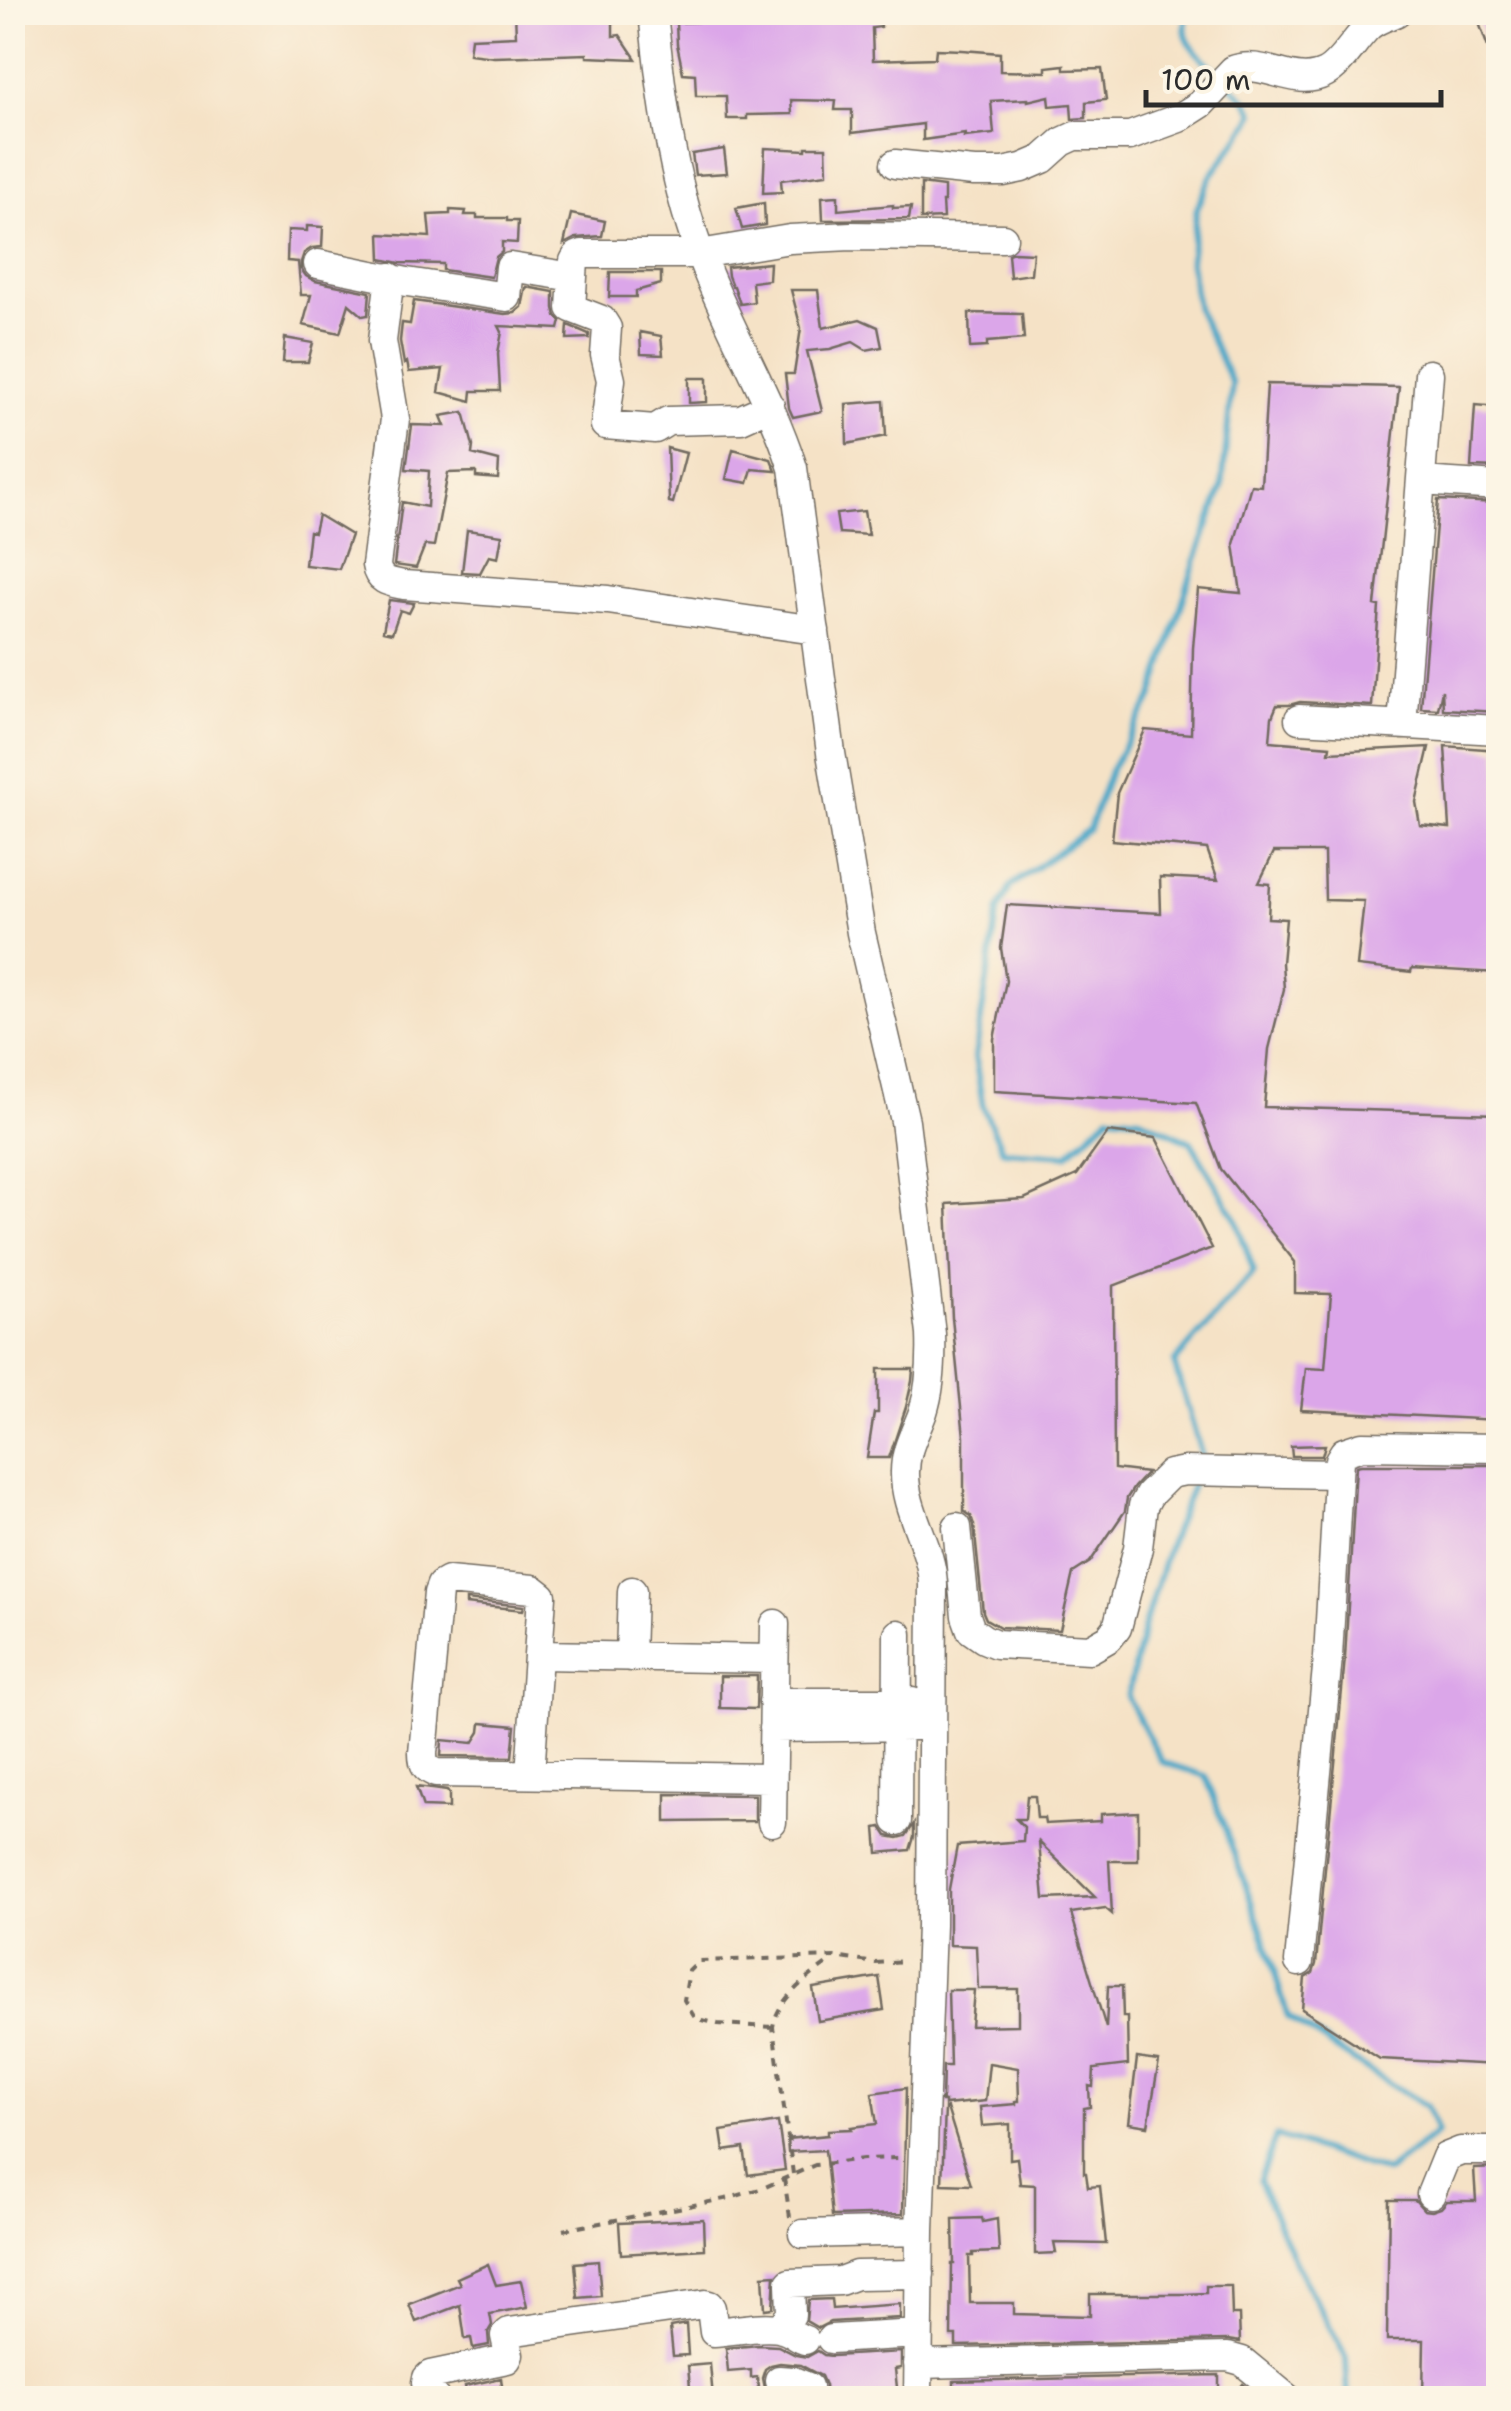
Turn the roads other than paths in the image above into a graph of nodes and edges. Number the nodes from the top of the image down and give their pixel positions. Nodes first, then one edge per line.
1 (653, 12) edge
2 (1398, 12) edge
3 (895, 164) dead end
4 (1003, 238) dead end
5 (700, 254) junction
6 (318, 264) dead end
7 (573, 276) junction
8 (390, 277) junction
9 (1429, 374) dead end
10 (770, 406) junction
11 (1421, 481) junction
12 (1498, 486) edge
13 (815, 630) junction
14 (1299, 719) dead end
15 (1402, 725) junction
16 (1498, 730) edge
17 (1498, 1448) edge
18 (1337, 1474) junction
19 (957, 1527) dead end
20 (632, 1592) dead end
21 (775, 1624) dead end
22 (898, 1634) dead end
23 (539, 1655) junction
24 (630, 1657) junction
25 (774, 1659) junction
26 (898, 1714) junction
27 (932, 1714) junction
28 (773, 1715) junction
29 (530, 1774) junction
30 (772, 1778) junction
31 (898, 1821) dead end
32 (772, 1822) dead end
33 (1299, 1962) dead end
34 (1498, 2151) edge
35 (1431, 2194) dead end
36 (920, 2230) junction
37 (804, 2234) road end
38 (920, 2274) junction
39 (918, 2334) junction
40 (805, 2335) junction
41 (918, 2364) junction
42 (779, 2380) dead end
43 (435, 2398) edge
44 (809, 2398) edge
45 (918, 2398) edge
46 (1287, 2398) edge

1 - 5 street
2 - 3 street
4 - 5 street
5 - 7 street
5 - 10 street
6 - 8 street
7 - 8 street
7 - 10 street
8 - 13 street
9 - 11 street
10 - 13 street
11 - 12 street
11 - 15 street
13 - 27 street
14 - 15 street
15 - 16 street
17 - 18 street
18 - 19 street
18 - 33 street
20 - 24 street
21 - 25 street
22 - 26 street
23 - 24 street
23 - 29 street
23 - 29 street
24 - 25 street
25 - 28 street
26 - 27 street
26 - 28 street
26 - 31 street
27 - 36 street
28 - 30 street
29 - 30 street
30 - 32 street
34 - 35 street
36 - 37 street
36 - 38 street
38 - 39 street
38 - 40 street
39 - 40 street
39 - 41 street
40 - 43 street
41 - 45 street
41 - 46 street
42 - 44 street

